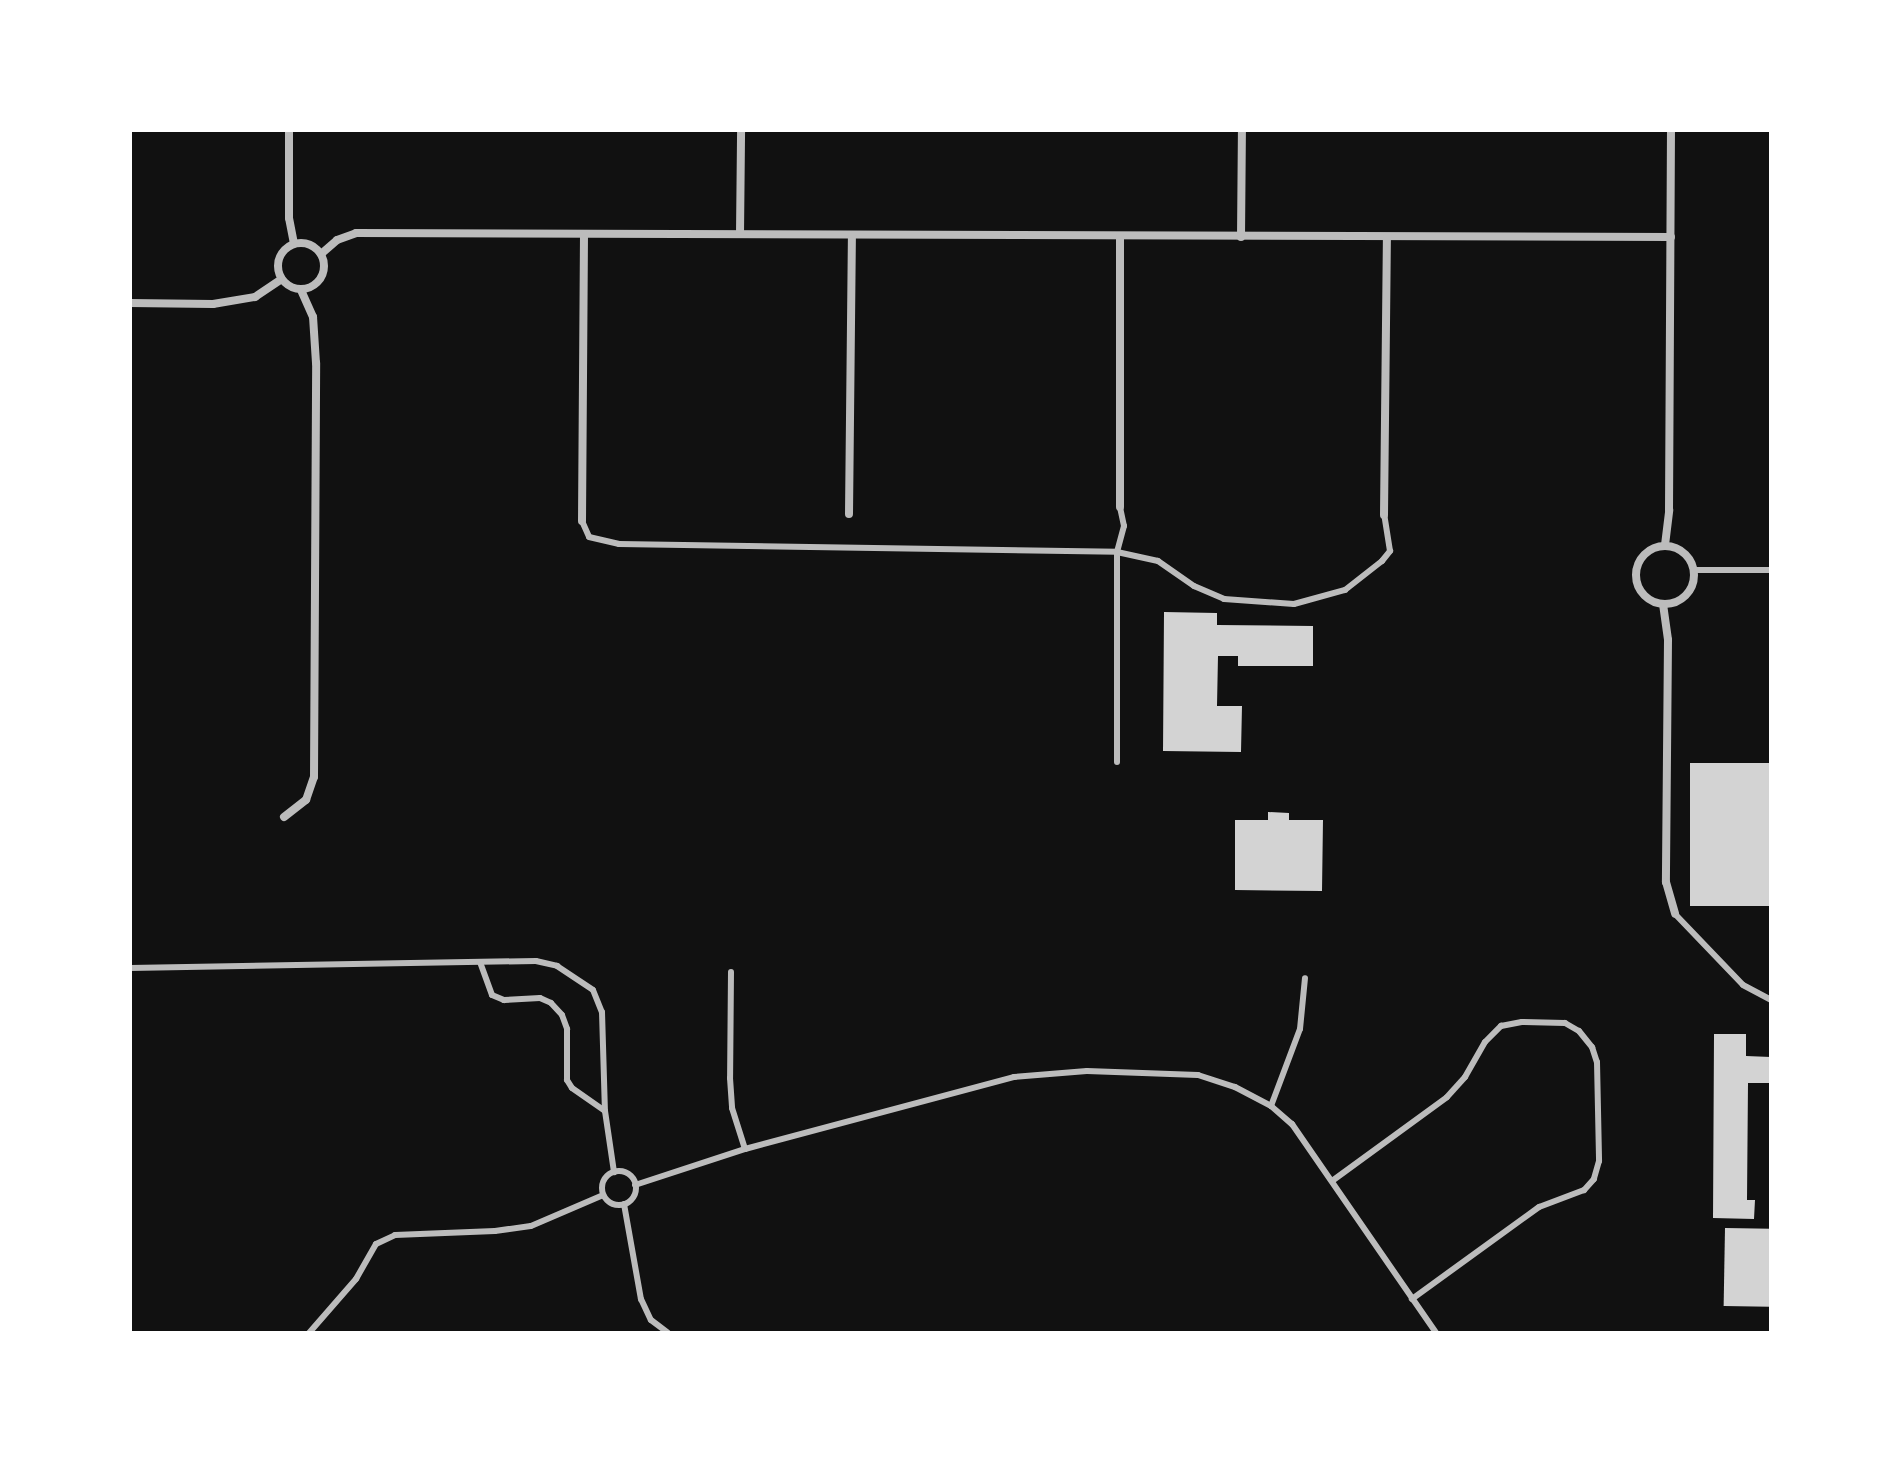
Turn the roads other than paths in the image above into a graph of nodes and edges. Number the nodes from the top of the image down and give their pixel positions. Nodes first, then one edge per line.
1 (289, 130) edge
2 (741, 130) edge
3 (1242, 130) edge
4 (1671, 130) edge
5 (740, 234) junction
6 (584, 235) junction
7 (852, 235) junction
8 (1120, 236) junction
9 (1241, 237) junction
10 (1387, 237) junction
11 (1671, 237) junction
12 (294, 244) junction
13 (321, 254) junction
14 (282, 279) junction
15 (301, 290) junction
16 (130, 303) edge
17 (1120, 507) joint
18 (849, 514) dead end
19 (1384, 515) joint
20 (582, 521) joint
21 (1665, 545) junction
22 (1117, 552) junction
23 (1694, 570) junction
24 (1771, 570) edge
25 (1663, 604) junction
26 (1117, 762) dead end
27 (284, 817) dead end
28 (1675, 914) joint
29 (480, 962) junction
30 (130, 968) edge
31 (731, 972) dead end
32 (1305, 978) dead end
33 (1771, 1000) edge
34 (1271, 1106) junction
35 (605, 1111) junction
36 (745, 1149) junction
37 (614, 1172) junction
38 (1332, 1181) junction
39 (635, 1185) junction
40 (603, 1195) junction
41 (624, 1204) junction
42 (1412, 1299) junction
43 (666, 1332) edge
44 (309, 1333) edge
45 (654, 1333) edge
46 (1436, 1333) edge

1 - 12 street
2 - 5 street
3 - 9 street
4 - 11 street
5 - 6 street
5 - 7 street
6 - 13 street
6 - 20 street
7 - 8 street
7 - 18 street
8 - 9 street
8 - 17 street
9 - 10 street
10 - 11 street
10 - 19 street
11 - 21 street
12 - 13 street
12 - 14 street
13 - 15 street
14 - 15 street
14 - 16 street
15 - 27 street
17 - 22 lane
19 - 22 lane
20 - 22 lane
21 - 23 street
21 - 25 street
22 - 26 lane
23 - 24 lane
23 - 25 street
25 - 28 street
28 - 33 lane
29 - 30 lane
29 - 35 lane
29 - 35 lane
31 - 36 lane
32 - 34 lane
34 - 36 lane
34 - 38 lane
35 - 37 lane
36 - 39 lane
37 - 39 lane
37 - 40 lane
38 - 42 lane
38 - 42 lane
39 - 41 lane
40 - 41 lane
40 - 44 lane
41 - 43 lane
42 - 46 lane
43 - 45 lane

